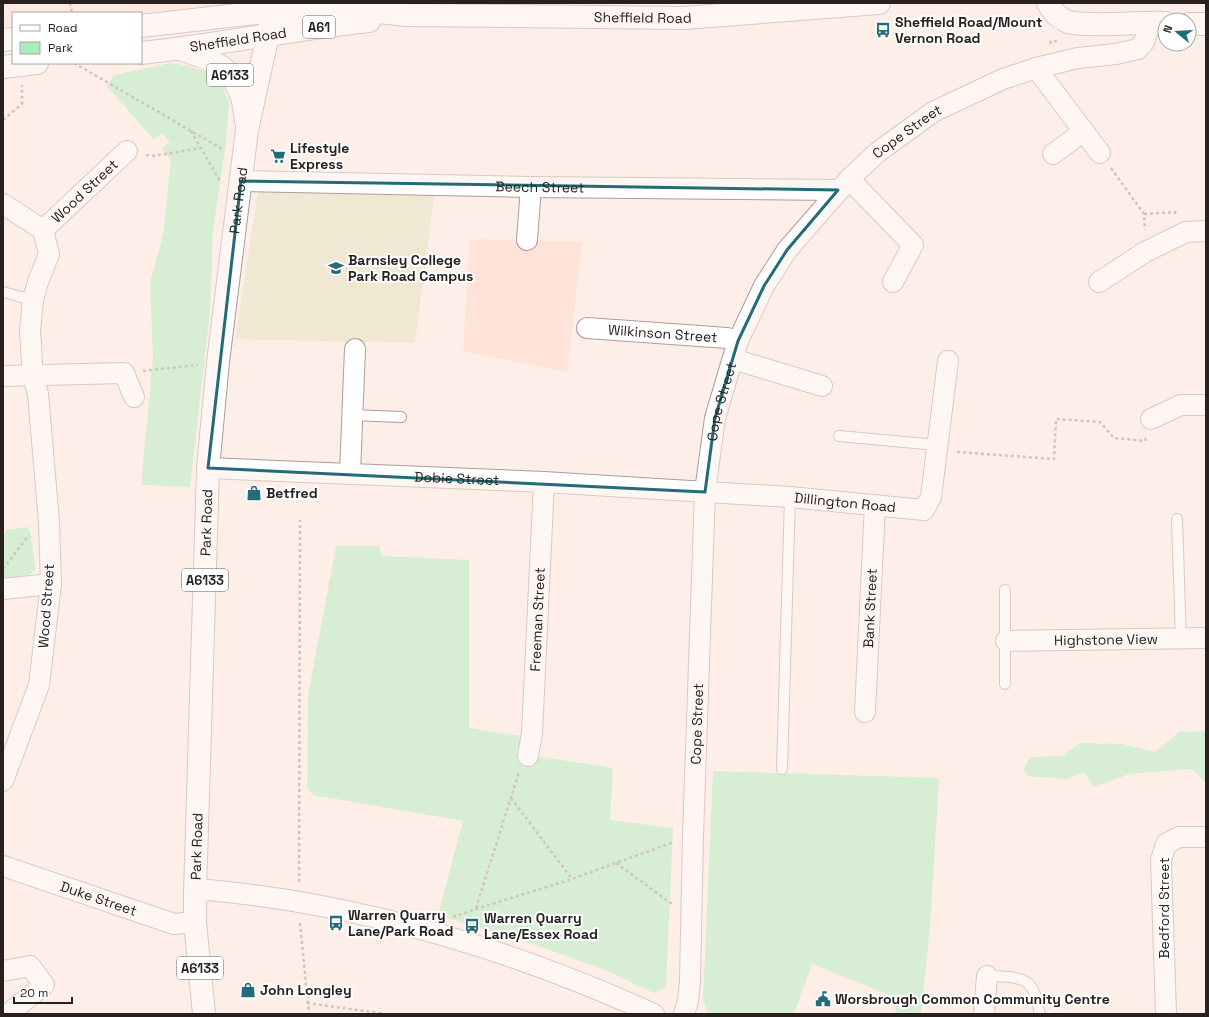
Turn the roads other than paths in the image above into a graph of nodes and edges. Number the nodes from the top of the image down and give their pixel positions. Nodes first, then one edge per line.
1 (879, 3) edge
2 (1048, 3) edge
3 (274, 7) edge
4 (770, 7) edge
5 (442, 9) edge
6 (406, 15) junction
7 (1156, 22) edge
8 (142, 26) edge
9 (268, 35) junction
10 (179, 49) junction
11 (142, 52) edge
12 (1036, 68) junction
13 (247, 130) junction
14 (1084, 131) junction
15 (126, 151) road end
16 (1100, 153) road end
17 (1053, 154) dead end
18 (242, 171) junction
19 (844, 185) junction
20 (531, 187) junction
21 (3, 204) edge
22 (43, 230) junction
23 (1206, 232) edge
24 (527, 240) dead end
25 (893, 282) dead end
26 (1099, 282) dead end
27 (3, 292) edge
28 (33, 300) junction
29 (587, 328) dead end
30 (355, 349) dead end
31 (736, 350) junction
32 (948, 361) dead end
33 (3, 376) edge
34 (33, 376) junction
35 (822, 386) dead end
36 (134, 396) dead end
37 (1206, 405) edge
38 (353, 414) junction
39 (401, 417) dead end
40 (1151, 418) road end
41 (839, 436) dead end
42 (937, 448) junction
43 (208, 468) junction
44 (350, 473) junction
45 (544, 482) junction
46 (706, 492) junction
47 (790, 497) junction
48 (875, 505) junction
49 (1177, 519) dead end
50 (51, 584) junction
51 (3, 588) edge
52 (1005, 590) dead end
53 (1206, 638) edge
54 (1181, 639) junction
55 (1006, 641) junction
56 (1006, 684) dead end
57 (865, 712) dead end
58 (528, 756) road end
59 (782, 769) dead end
60 (3, 782) edge
61 (1206, 837) edge
62 (3, 866) edge
63 (195, 894) junction
64 (195, 922) junction
65 (3, 971) edge
66 (986, 976) joint
67 (620, 1007) edge
68 (8, 1014) edge
69 (204, 1014) edge
70 (654, 1014) edge
71 (684, 1014) edge
72 (984, 1014) edge
73 (1040, 1014) edge
74 (1166, 1014) edge

1 - 4 main road, Sheffield Road / A61
2 - 7 main road
3 - 6 main road, Sheffield Road / A61
3 - 8 main road, Sheffield Road / A61
3 - 9 main road, A6133
4 - 5 main road, Sheffield Road / A61
5 - 6 main road, Sheffield Road / A61
6 - 9 main road, Sheffield Road / A61
7 - 12 street, Cope Street
9 - 10 main road, Sheffield Road / A61
9 - 13 main road, Park Road / A6133
10 - 11 main road, Sheffield Road / A61
10 - 13 main road, A6133
12 - 14 street
12 - 19 street, Cope Street
13 - 18 main road, Park Road / A6133
14 - 16 street
14 - 17 street
15 - 22 street, Wood Street
18 - 20 street, Beech Street
18 - 43 main road, Park Road / A6133
19 - 20 street, Beech Street
19 - 25 street
19 - 31 street, Cope Street
20 - 24 street
21 - 22 street, Wood Street
22 - 28 street, Wood Street
23 - 26 street
27 - 28 lane
28 - 34 street, Wood Street
29 - 31 street, Wilkinson Street
30 - 38 street
31 - 35 street, Wilkinson Street
31 - 46 street, Cope Street
32 - 42 street
33 - 34 street
34 - 36 street
34 - 50 street, Wood Street
37 - 40 street
38 - 39 lane
38 - 44 street
41 - 42 lane
42 - 48 street, Dillington Road
43 - 44 street, Dobie Street
43 - 63 main road, Park Road / A6133
44 - 45 street, Dobie Street
45 - 46 street, Dobie Street
45 - 58 street, Freeman Street
46 - 47 street, Dillington Road
46 - 71 street, Cope Street
47 - 48 street, Dillington Road
47 - 59 lane
48 - 57 street, Bank Street
49 - 54 lane
50 - 51 street
50 - 60 street, Wood Street
52 - 55 lane
53 - 54 street, Highstone View
54 - 55 street, Highstone View
55 - 56 lane
61 - 74 street, Bedford Street
62 - 64 street, Duke Street
63 - 64 main road, Park Road / A6133
63 - 67 street
64 - 69 main road, Park Road / A6133
65 - 68 street
66 - 72 street
66 - 73 lane
67 - 70 street

